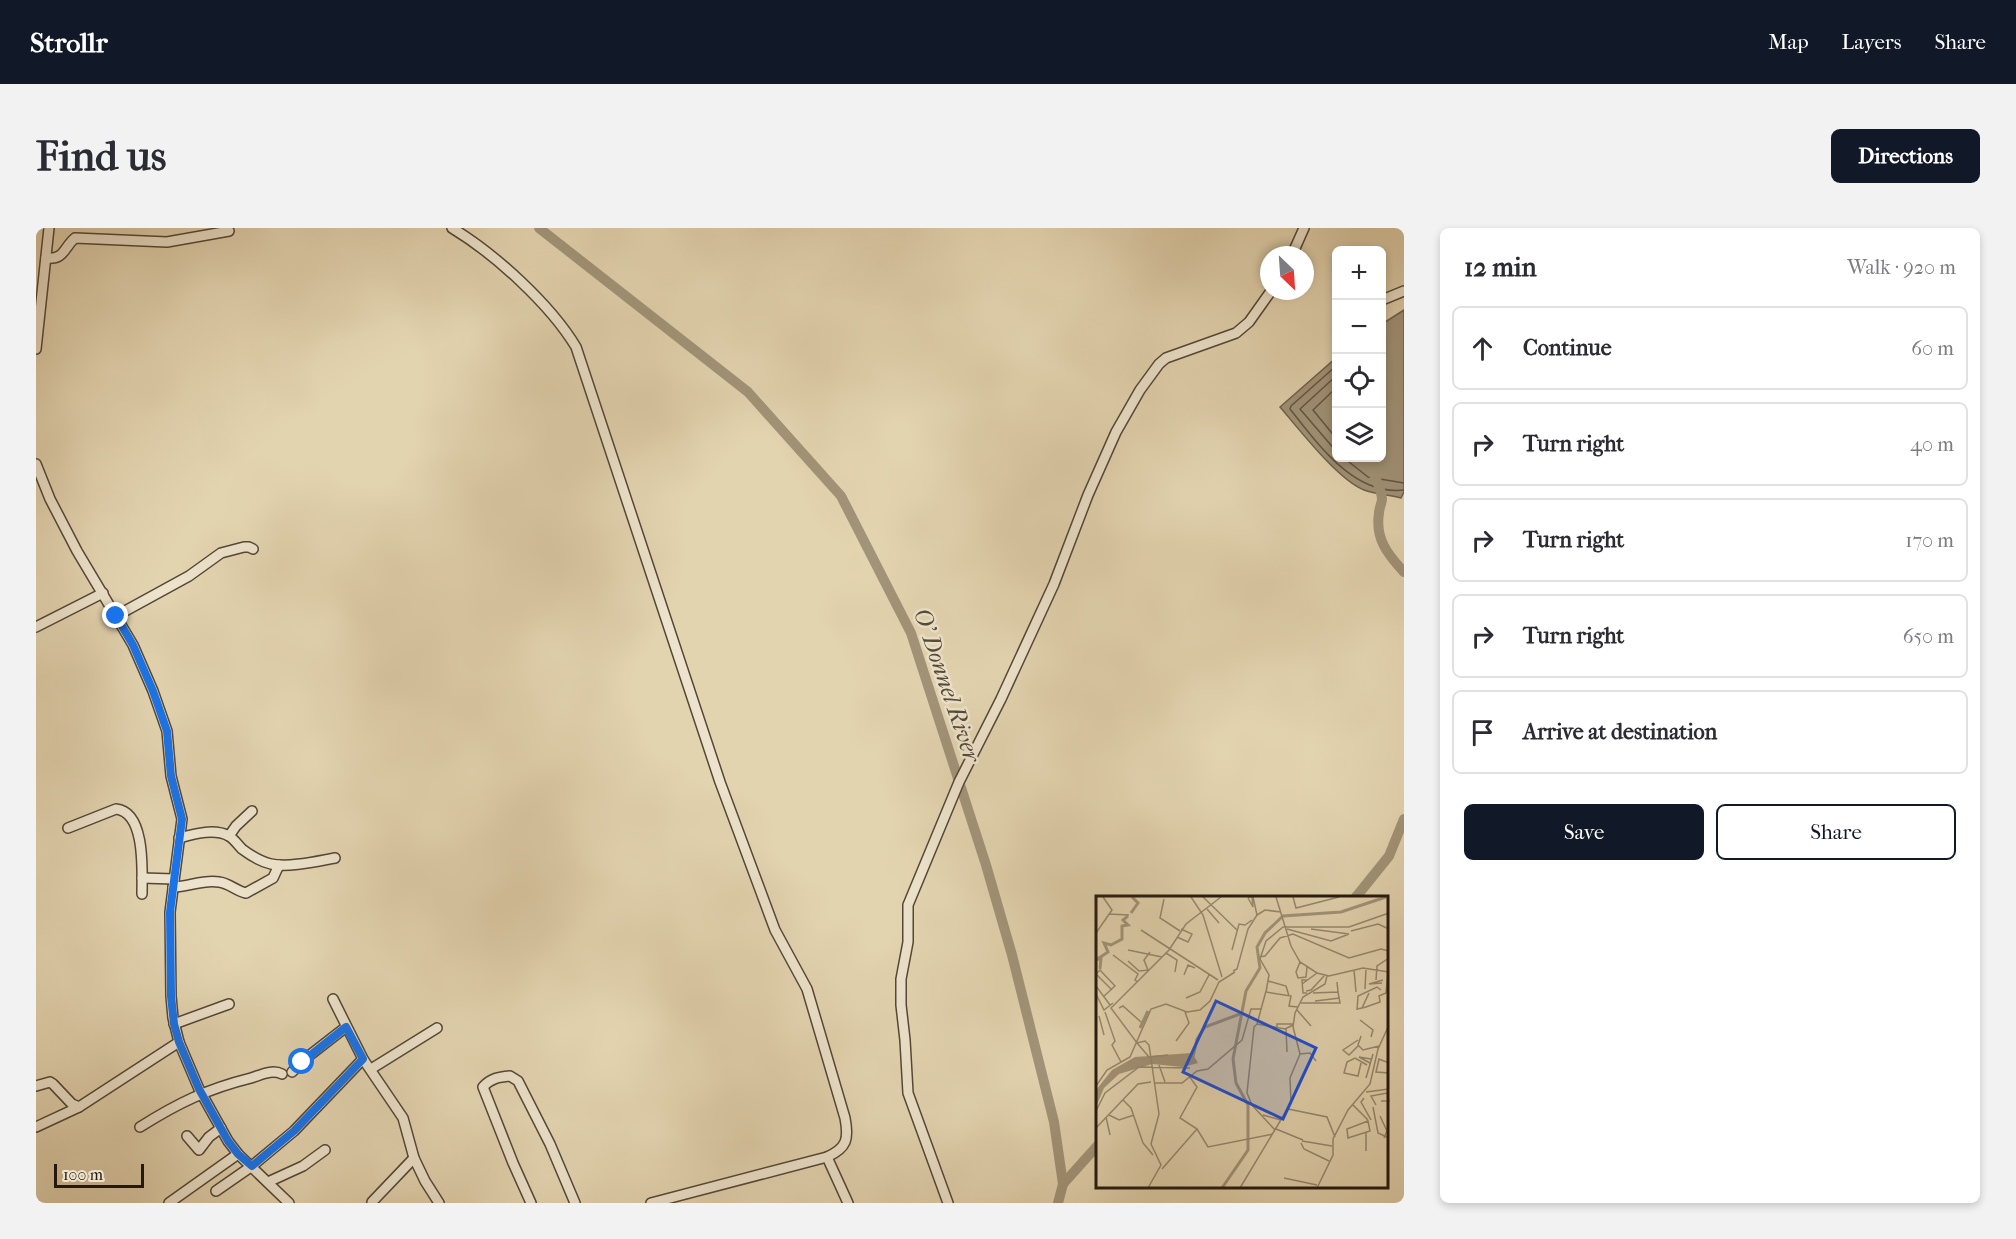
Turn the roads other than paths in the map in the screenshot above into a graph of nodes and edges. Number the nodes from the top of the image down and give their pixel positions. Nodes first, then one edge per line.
1 (49, 228) edge
2 (452, 228) edge
3 (1304, 228) edge
4 (229, 231) dead end
5 (207, 232) edge
6 (1296, 246) edge
7 (46, 258) junction
8 (1404, 291) edge
9 (1386, 298) edge
10 (1264, 300) edge
11 (36, 349) edge
12 (36, 464) edge
13 (253, 549) dead end
14 (103, 592) junction
15 (116, 616) junction
16 (36, 627) edge
17 (252, 811) dead end
18 (68, 828) dead end
19 (230, 836) junction
20 (179, 838) junction
21 (335, 858) dead end
22 (279, 865) junction
23 (142, 878) junction
24 (173, 883) junction
25 (142, 894) dead end
26 (333, 999) dead end
27 (229, 1004) dead end
28 (174, 1024) junction
29 (346, 1027) junction
30 (437, 1028) dead end
31 (179, 1042) junction
32 (363, 1059) junction
33 (371, 1069) junction
34 (36, 1086) edge
35 (201, 1093) junction
36 (79, 1107) junction
37 (140, 1126) dead end
38 (36, 1127) edge
39 (221, 1128) junction
40 (187, 1136) dead end
41 (325, 1150) dead end
42 (238, 1154) junction
43 (827, 1157) junction
44 (414, 1158) junction
45 (252, 1166) junction
46 (268, 1182) junction
47 (216, 1191) dead end
48 (372, 1202) edge
49 (168, 1203) edge
50 (289, 1203) edge
51 (440, 1203) edge
52 (531, 1203) edge
53 (575, 1203) edge
54 (651, 1203) edge
55 (848, 1203) edge
56 (948, 1203) edge

1 - 7 street
2 - 43 street
3 - 6 street
4 - 5 street
5 - 7 street
7 - 11 street
8 - 9 street
10 - 56 street
12 - 14 street
13 - 15 street
14 - 15 street
14 - 16 street
15 - 20 street
17 - 19 street
18 - 23 street
19 - 20 street
19 - 22 street
20 - 24 street
21 - 22 street
22 - 24 street
23 - 24 street
23 - 25 street
24 - 28 street
26 - 29 street
27 - 28 street
28 - 31 street
29 - 32 street
29 - 35 street
30 - 33 street
31 - 35 street
31 - 36 street
32 - 33 street
32 - 45 street
33 - 44 street
34 - 36 street
35 - 37 street
35 - 39 street
36 - 38 street
39 - 40 street
39 - 42 street
41 - 46 street
42 - 45 street
42 - 49 street
43 - 54 street
43 - 55 street
44 - 48 street
44 - 51 street
45 - 46 street
45 - 47 street
46 - 50 street
52 - 53 street

